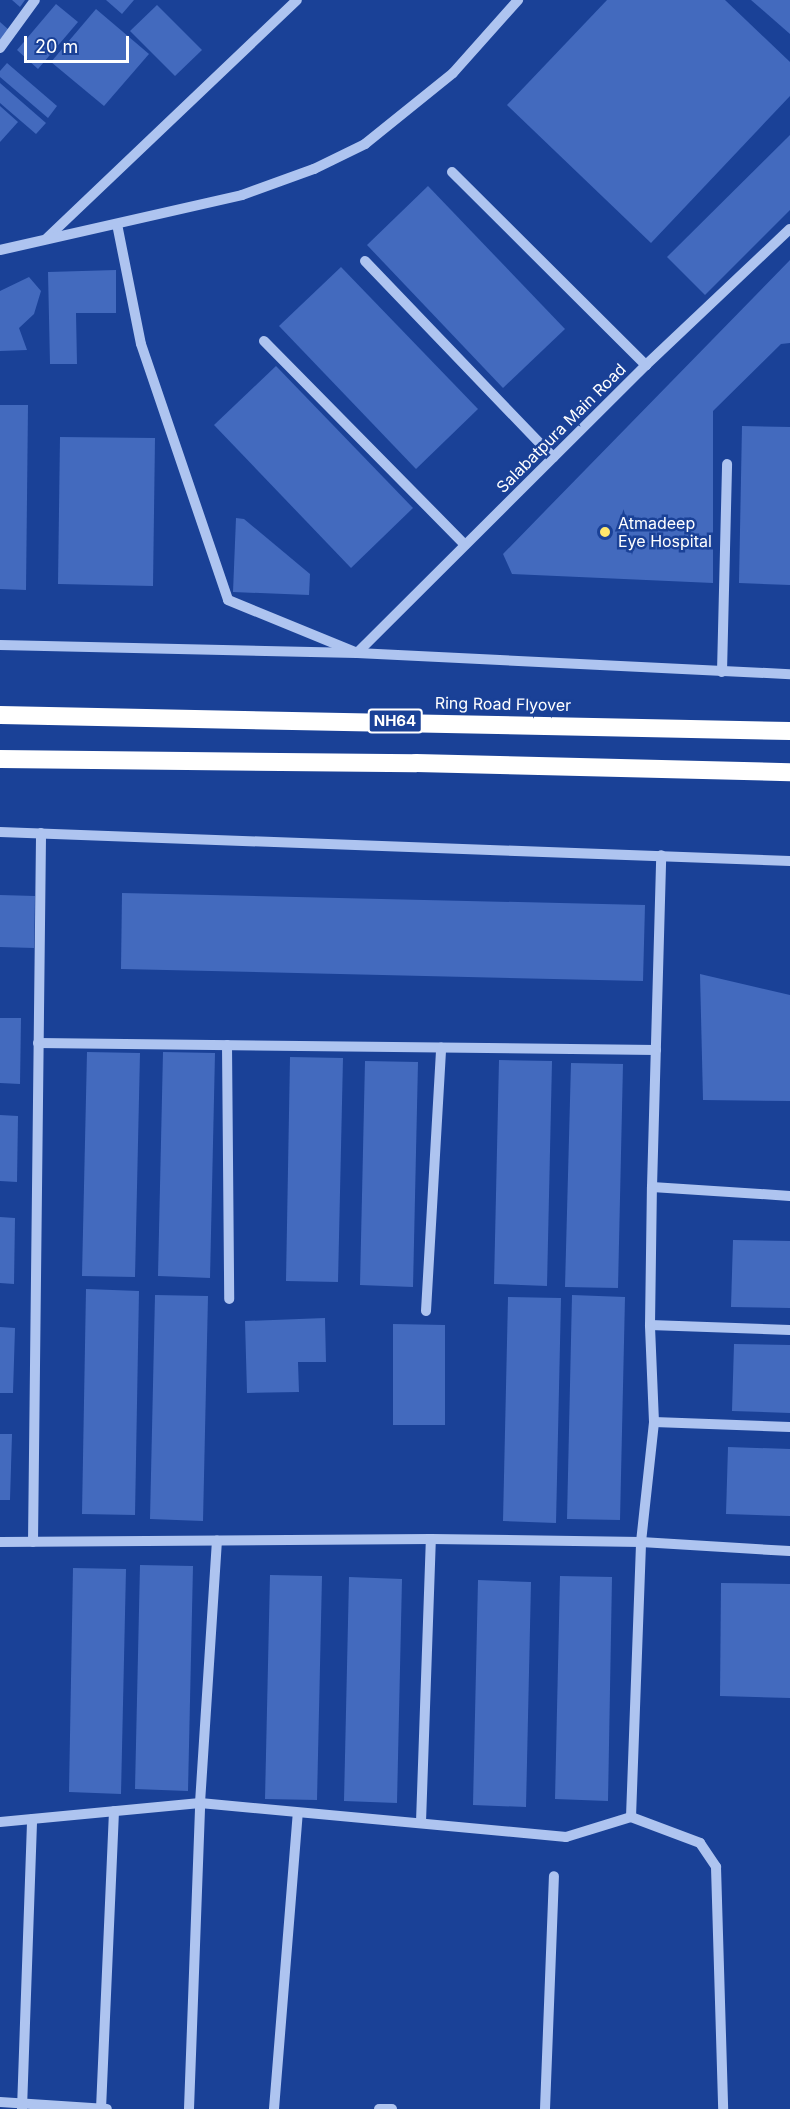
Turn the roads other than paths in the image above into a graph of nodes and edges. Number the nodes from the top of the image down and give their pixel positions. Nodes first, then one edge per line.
1 (35, 0) edge
2 (297, 0) edge
3 (518, 0) edge
4 (0, 48) edge
5 (452, 172) dead end
6 (117, 224) junction
7 (790, 229) edge
8 (47, 238) junction
9 (0, 250) edge
10 (365, 261) dead end
11 (264, 341) dead end
12 (646, 364) junction
13 (553, 457) junction
14 (727, 464) dead end
15 (465, 545) junction
16 (0, 645) edge
17 (357, 653) junction
18 (722, 672) junction
19 (790, 674) edge
20 (0, 715) edge
21 (790, 730) edge
22 (0, 759) edge
23 (790, 772) edge
24 (0, 832) edge
25 (41, 833) junction
26 (661, 855) junction
27 (790, 861) edge
28 (38, 1042) junction
29 (227, 1045) junction
30 (441, 1047) junction
31 (656, 1050) junction
32 (652, 1187) junction
33 (790, 1196) edge
34 (229, 1299) dead end
35 (426, 1311) dead end
36 (650, 1325) junction
37 (790, 1330) edge
38 (654, 1422) junction
39 (790, 1427) edge
40 (430, 1539) junction
41 (217, 1541) junction
42 (0, 1542) edge
43 (33, 1542) junction
44 (641, 1542) junction
45 (790, 1551) edge
46 (200, 1803) junction
47 (114, 1811) junction
48 (298, 1813) junction
49 (631, 1817) junction
50 (32, 1819) junction
51 (0, 1822) edge
52 (421, 1822) junction
53 (555, 1876) dead end
54 (0, 2102) edge
55 (22, 2106) edge
56 (101, 2109) edge
57 (107, 2109) edge
58 (189, 2109) edge
59 (274, 2109) edge
60 (379, 2109) edge
61 (392, 2109) edge
62 (545, 2109) edge
63 (723, 2109) edge

1 - 4 street
2 - 8 street
3 - 6 street
5 - 12 street
6 - 8 street
6 - 17 street
7 - 12 street, Salabatpura Main Road
8 - 9 street
10 - 13 street
11 - 15 street
12 - 13 street, Salabatpura Main Road
13 - 15 street, Salabatpura Main Road
14 - 18 street
15 - 17 street, Salabatpura Main Road
16 - 17 street
17 - 18 street
18 - 19 street
20 - 21 highway, Ring Road Flyover / NH64
22 - 23 highway
24 - 25 street
25 - 26 street
25 - 28 street
26 - 27 street
26 - 31 street
28 - 29 street
28 - 43 street
29 - 30 street
29 - 34 street
30 - 31 street
30 - 35 street
31 - 32 street
32 - 33 street
32 - 36 street
36 - 37 street
36 - 38 street
38 - 39 street
38 - 44 street
40 - 41 street
40 - 44 street
40 - 52 street
41 - 43 street
41 - 46 street
42 - 43 street
44 - 45 street
44 - 49 street
46 - 47 street
46 - 48 street
46 - 58 street
47 - 50 street
47 - 56 street
48 - 52 street
48 - 59 street
49 - 52 street
49 - 63 street
50 - 51 street
50 - 55 street
53 - 62 street
54 - 55 street
55 - 56 street
56 - 57 street
60 - 61 street

